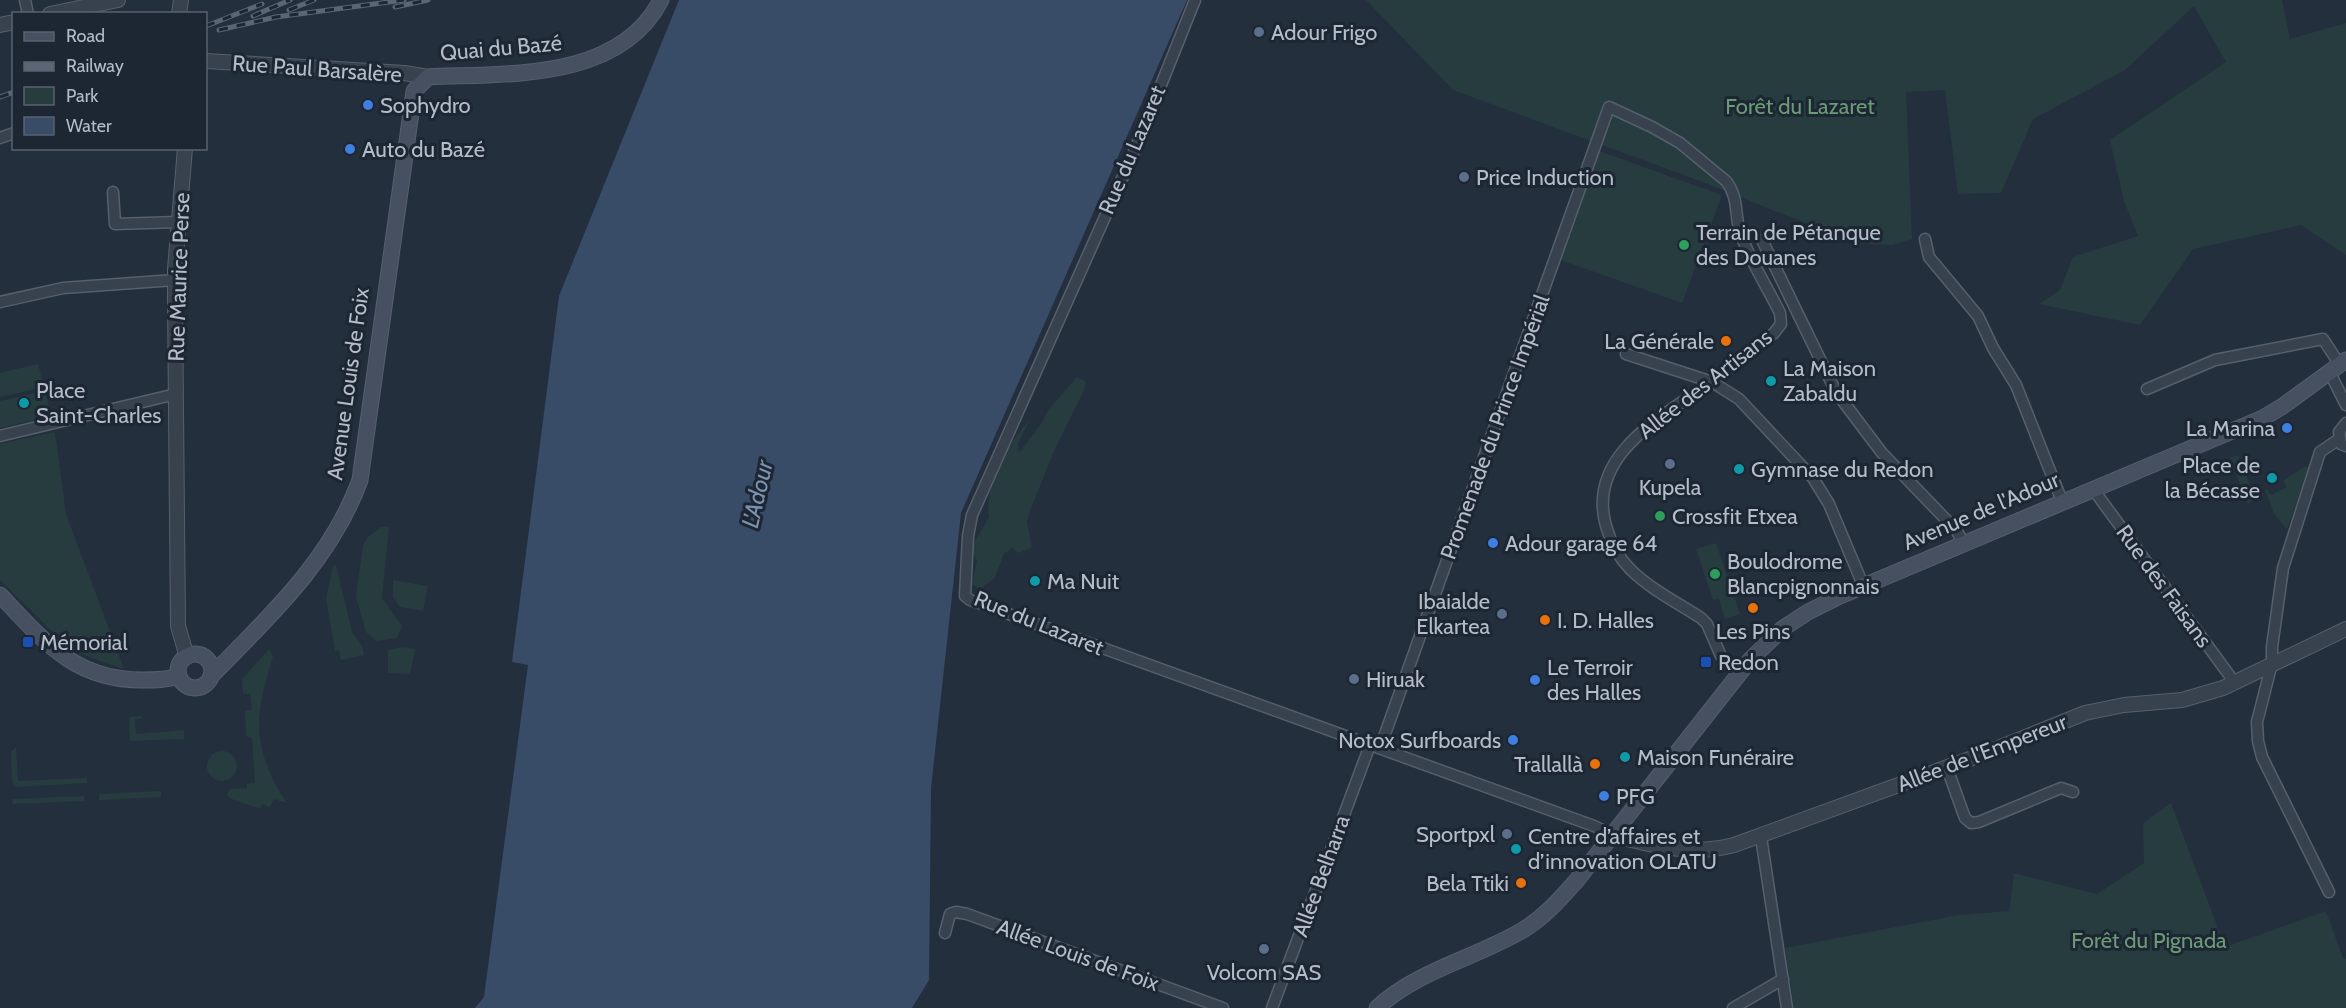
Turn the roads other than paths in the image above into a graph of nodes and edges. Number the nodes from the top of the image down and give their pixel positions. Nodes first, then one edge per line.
1 (118, 0) edge
2 (661, 0) edge
3 (1196, 0) edge
4 (60, 12) edge
5 (207, 62) edge
6 (428, 77) junction
7 (1609, 107) joint
8 (186, 150) edge
9 (113, 192) dead end
10 (179, 222) junction
11 (1925, 238) dead end
12 (1762, 240) dead end
13 (175, 280) junction
14 (0, 303) edge
15 (1626, 354) dead end
16 (2339, 366) edge
17 (1712, 382) junction
18 (2147, 389) dead end
19 (176, 394) junction
20 (2346, 405) edge
21 (2346, 423) edge
22 (0, 436) edge
23 (2342, 443) edge
24 (2093, 489) junction
25 (2062, 501) junction
26 (1964, 543) junction
27 (1863, 585) junction
28 (0, 595) edge
29 (2346, 628) edge
30 (187, 657) junction
31 (2272, 663) junction
32 (211, 670) junction
33 (1740, 673) junction
34 (179, 676) junction
35 (2235, 683) junction
36 (1375, 746) junction
37 (1947, 768) junction
38 (2073, 792) dead end
39 (1613, 835) junction
40 (1761, 837) junction
41 (2329, 892) dead end
42 (945, 933) dead end
43 (1783, 979) junction
44 (1223, 1008) edge
45 (1272, 1008) edge
46 (1377, 1008) edge
47 (1733, 1008) edge
48 (1787, 1008) edge

1 - 4 street
2 - 6 main road, Quai du Bazé
3 - 36 street, Rue du Lazaret
5 - 6 street, Rue Paul Barsalère
6 - 32 main road, Avenue Louis de Foix
7 - 17 street, Allée des Artisans
7 - 36 street, Promenade du Prince Impérial
8 - 10 street, Rue Maurice Perse
9 - 10 street
10 - 13 street, Rue Maurice Perse
11 - 25 street
12 - 26 street
13 - 14 street
13 - 19 street, Rue Maurice Perse
15 - 17 street
16 - 18 street
16 - 20 street
16 - 24 main road, Avenue de l'Adour
17 - 27 street
17 - 33 street, Allée des Artisans
19 - 22 street
19 - 30 street, Rue Maurice Perse
21 - 23 street
23 - 31 street
24 - 25 main road, Avenue de l'Adour
24 - 35 street, Rue des Faisans
25 - 26 main road, Avenue de l'Adour
26 - 27 main road, Avenue de l'Adour
27 - 33 main road, Avenue de l'Adour
28 - 34 main road
29 - 31 street, Allée de l'Empereur
30 - 32 main road
30 - 34 main road
31 - 35 street, Allée de l'Empereur
31 - 41 street
32 - 34 main road
33 - 39 main road, Avenue de l'Adour
35 - 37 street, Allée de l'Empereur
36 - 39 street, Rue du Lazaret
36 - 45 street, Allée Belharra
37 - 38 street
37 - 40 street, Allée de l'Empereur
39 - 40 street, Allée de l'Empereur
39 - 46 main road, Avenue de l'Adour
40 - 43 street
42 - 44 street, Allée Louis de Foix
43 - 47 street
43 - 48 street

